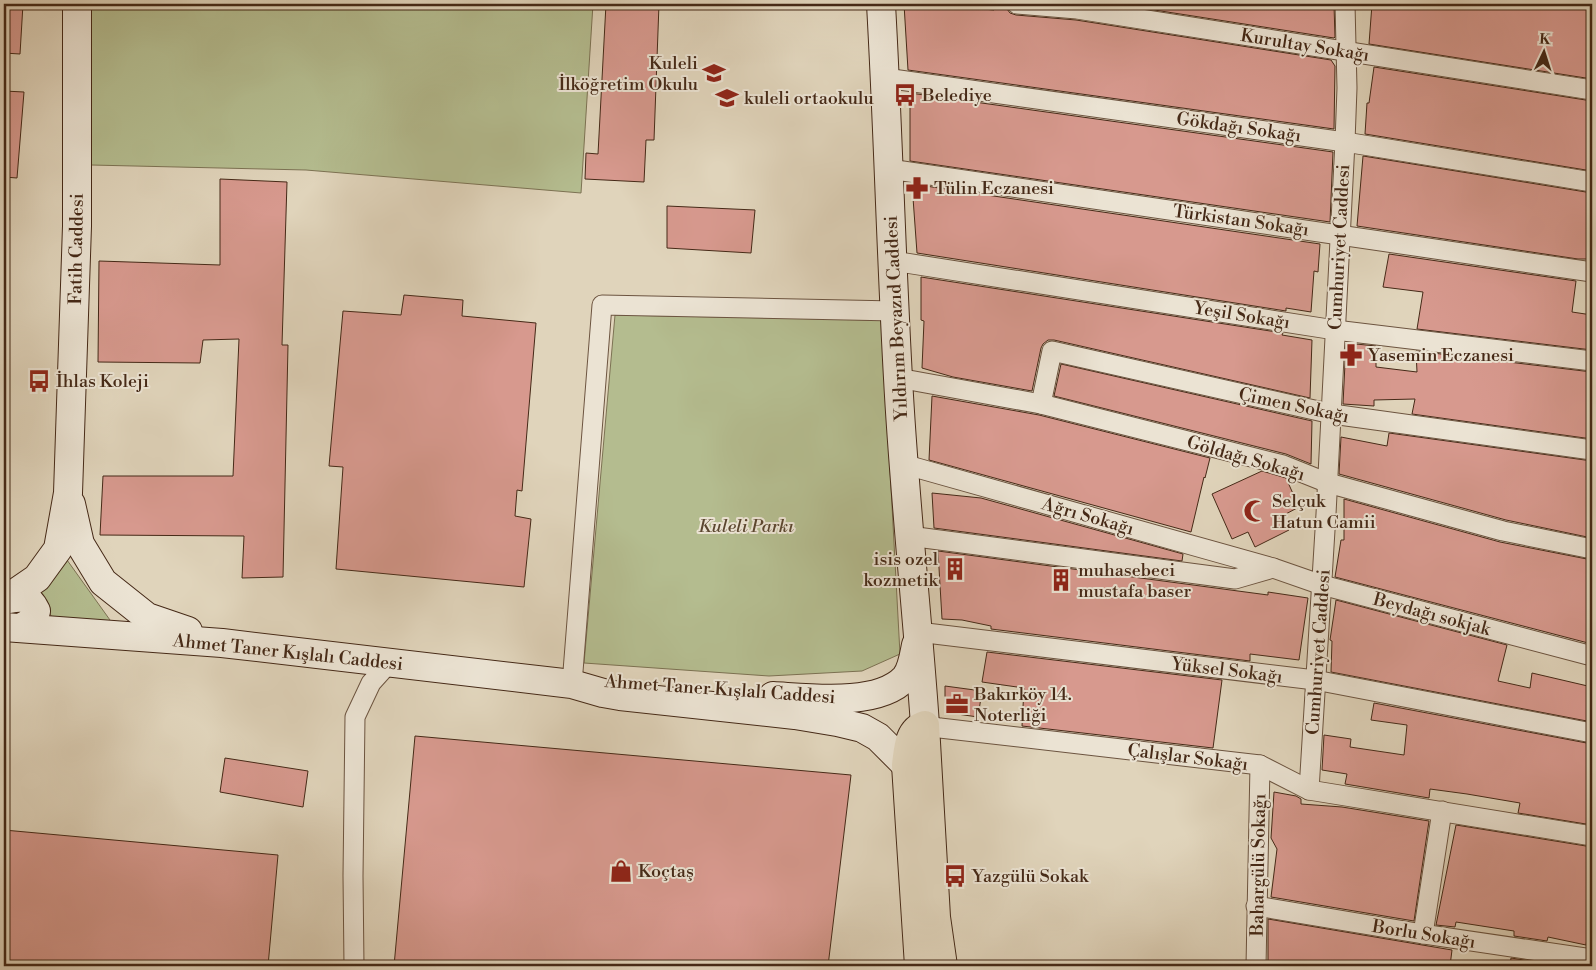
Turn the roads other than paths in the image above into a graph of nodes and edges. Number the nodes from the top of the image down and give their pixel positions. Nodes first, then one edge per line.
1 (77, 4) edge
2 (882, 4) edge
3 (1017, 4) edge
4 (1345, 4) edge
5 (1346, 51) junction
6 (885, 78) junction
7 (1592, 90) edge
8 (1345, 142) junction
9 (889, 169) junction
10 (1592, 182) edge
11 (1340, 234) junction
12 (893, 261) junction
13 (1592, 272) edge
14 (895, 311) junction
15 (1335, 330) junction
16 (1592, 361) edge
17 (898, 378) junction
18 (1042, 404) junction
19 (1332, 414) junction
20 (1592, 450) edge
21 (904, 464) junction
22 (1328, 483) junction
23 (68, 493) junction
24 (909, 536) junction
25 (1592, 549) edge
26 (1273, 568) junction
27 (1322, 585) junction
28 (8, 614) edge
29 (918, 632) junction
30 (222, 643) junction
31 (1592, 656) edge
32 (389, 663) junction
33 (1315, 680) junction
34 (572, 684) junction
35 (925, 725) junction
36 (1592, 732) edge
37 (906, 765) junction
38 (1260, 765) junction
39 (1309, 790) junction
40 (1442, 811) junction
41 (1592, 836) edge
42 (1256, 906) junction
43 (1423, 934) junction
44 (1592, 960) edge
45 (931, 963) edge
46 (354, 966) edge
47 (1256, 966) edge

1 - 23 main road, Fatih Caddesi
2 - 6 main road, Yıldırım Beyazıd Caddesi
3 - 5 street, Kurultay Sokağı
4 - 5 street, Cumhuriyet Caddesi
5 - 7 street, Kurultay Sokağı
5 - 8 street, Cumhuriyet Caddesi
6 - 8 street, Gökdağı Sokağı
6 - 9 main road, Yıldırım Beyazıd Caddesi
8 - 10 street, Gökdağı Sokağı
8 - 11 street, Cumhuriyet Caddesi
9 - 11 street, Türkistan Sokağı
9 - 12 main road, Yıldırım Beyazıd Caddesi
11 - 13 street, Türkistan Sokağı
11 - 15 street, Cumhuriyet Caddesi
12 - 14 main road, Yıldırım Beyazıd Caddesi
12 - 15 street, Yeşil Sokağı
14 - 17 main road, Yıldırım Beyazıd Caddesi
14 - 34 street
15 - 16 street, Yeşil Sokağı
15 - 19 street, Cumhuriyet Caddesi
17 - 18 street, Göldağı Sokağı
17 - 21 main road, Yıldırım Beyazıd Caddesi
18 - 19 street, Çimen Sokağı
18 - 22 street, Göldağı Sokağı
19 - 20 street, Çimen Sokağı
19 - 22 street, Cumhuriyet Caddesi
21 - 24 main road, Yıldırım Beyazıd Caddesi
21 - 26 street, Ağrı Sokağı
22 - 25 street, Göldağı Sokağı
22 - 27 street, Cumhuriyet Caddesi
23 - 28 main road
23 - 30 main road
24 - 26 street
24 - 29 main road, Yıldırım Beyazıd Caddesi
26 - 27 street, Beydağı sokjak
27 - 31 street, Beydağı sokjak
27 - 33 street, Cumhuriyet Caddesi
28 - 30 main road, Ahmet Taner Kışlalı Caddesi
29 - 33 street, Yüksel Sokağı
29 - 34 main road, Ahmet Taner Kışlalı Caddesi
29 - 35 main road
30 - 32 main road, Ahmet Taner Kışlalı Caddesi
32 - 34 main road, Ahmet Taner Kışlalı Caddesi
32 - 46 street
33 - 36 street, Yüksel Sokağı
33 - 39 street, Cumhuriyet Caddesi
34 - 37 main road, Ahmet Taner Kışlalı Caddesi
35 - 37 main road
35 - 38 street, Çalışlar Sokağı
35 - 45 main road
37 - 45 main road
38 - 39 street, Çalışlar Sokağı
38 - 42 street, Bahargülü Sokağı
39 - 40 street, Çalışlar Sokağı
40 - 41 street, Çalışlar Sokağı
40 - 43 street
42 - 43 street, Borlu Sokağı
42 - 47 street, Bahargülü Sokağı
43 - 44 street, Borlu Sokağı

